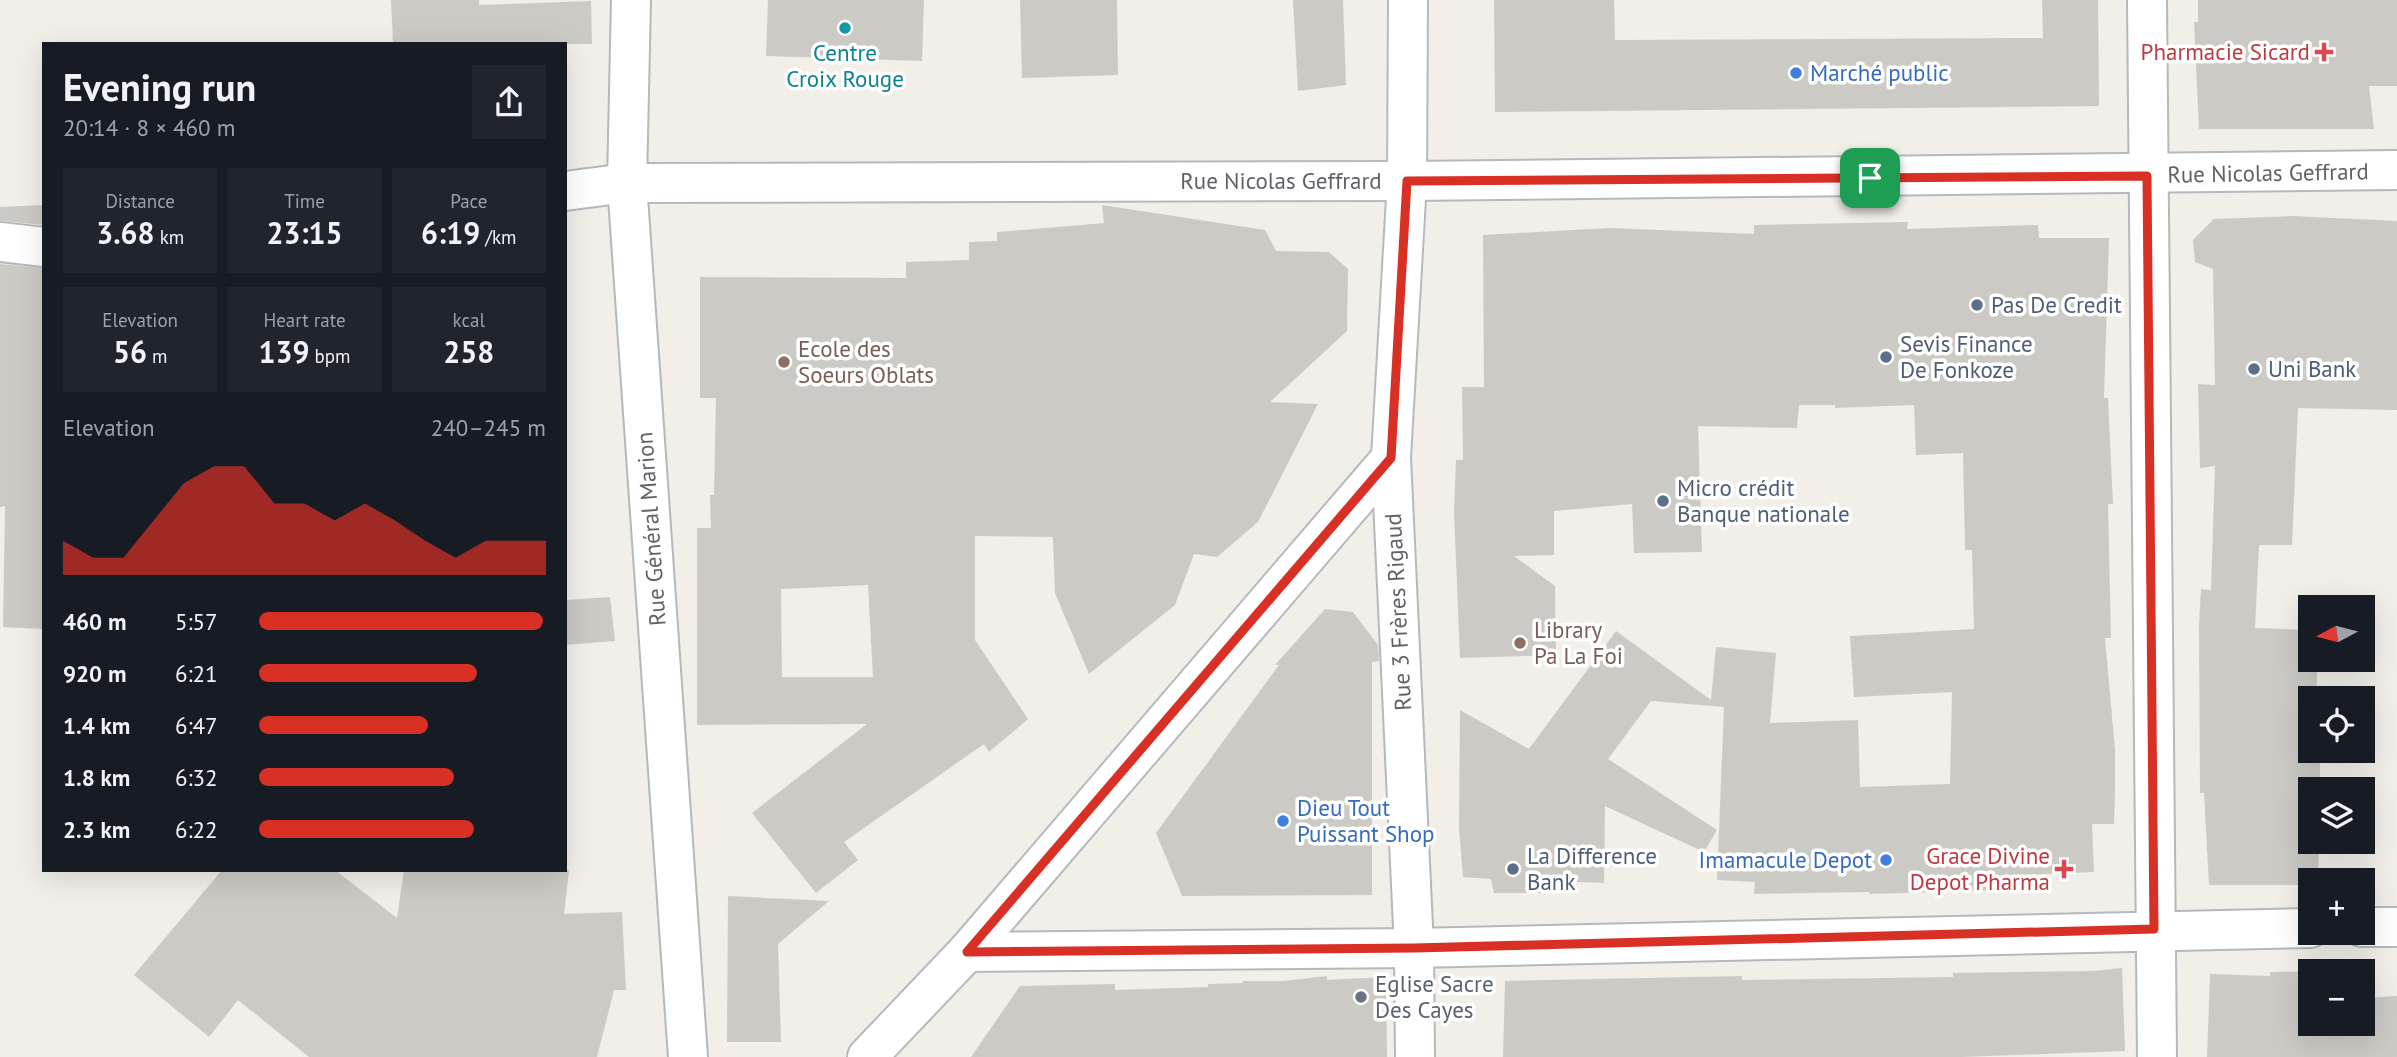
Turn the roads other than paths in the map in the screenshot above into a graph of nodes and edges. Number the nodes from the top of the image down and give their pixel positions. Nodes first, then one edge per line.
1 (631, 0) edge
2 (1408, 0) edge
3 (2147, 0) edge
4 (2397, 170) edge
5 (2147, 176) junction
6 (1407, 181) junction
7 (627, 183) junction
8 (567, 191) edge
9 (0, 242) edge
10 (42, 247) edge
11 (1391, 458) junction
12 (2375, 927) edge
13 (2397, 927) edge
14 (2298, 928) edge
15 (2154, 929) junction
16 (1414, 948) junction
17 (967, 952) junction
18 (688, 1057) edge
19 (867, 1057) edge
20 (1415, 1057) edge
21 (2157, 1057) edge

1 - 7 street, Rue Général Marion
2 - 6 street, Rue 3 Frères Rigaud
3 - 5 street
4 - 5 street, Rue Nicolas Geffrard
5 - 6 street, Rue Nicolas Geffrard
5 - 15 street
6 - 7 street, Rue Nicolas Geffrard
6 - 11 street, Rue 3 Frères Rigaud
7 - 8 street, Rue Nicolas Geffrard
7 - 18 street, Rue Général Marion
9 - 10 street
11 - 16 street, Rue 3 Frères Rigaud
11 - 17 street
12 - 13 street
14 - 15 street
15 - 16 street
15 - 21 street
16 - 17 street
16 - 20 street, Rue 3 Frères Rigaud
17 - 19 street

